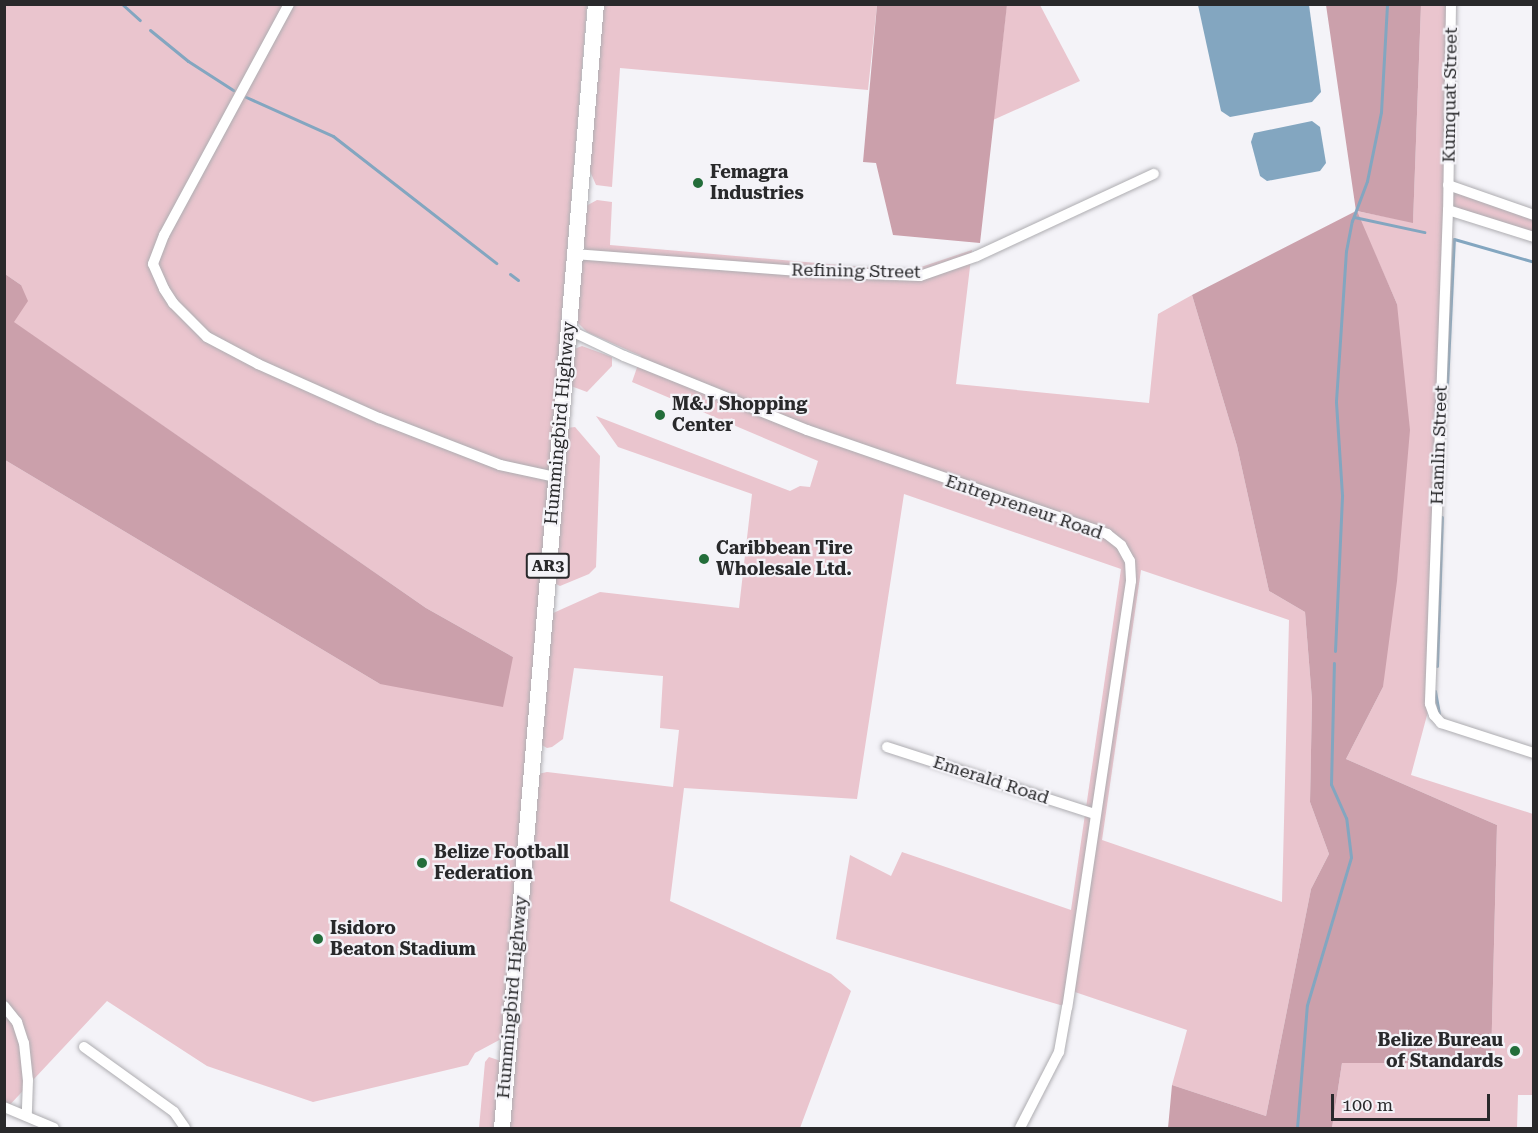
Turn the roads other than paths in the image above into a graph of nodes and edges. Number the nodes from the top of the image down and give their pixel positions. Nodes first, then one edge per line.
1 (289, 4) edge
2 (596, 4) edge
3 (1451, 4) edge
4 (1154, 174) dead end
5 (1448, 185) junction
6 (1448, 210) junction
7 (1533, 215) edge
8 (1533, 237) edge
9 (574, 254) junction
10 (567, 329) junction
11 (555, 477) junction
12 (887, 747) dead end
13 (1533, 753) edge
14 (1095, 814) junction
15 (4, 1006) edge
16 (84, 1047) dead end
17 (4, 1107) edge
18 (27, 1116) junction
19 (54, 1128) edge
20 (185, 1128) edge
21 (502, 1128) edge
22 (1020, 1128) edge

1 - 11 street
2 - 9 main road, Hummingbird Highway / AR3
3 - 5 street, Kumquat Street
4 - 9 street, Refining Street
5 - 6 street, Hamlin Street
5 - 7 street
6 - 8 street
6 - 13 street, Hamlin Street
9 - 10 main road, Hummingbird Highway / AR3
10 - 11 main road, Hummingbird Highway / AR3
10 - 14 street, Entrepreneur Road
11 - 21 main road, Hummingbird Highway / AR3
12 - 14 street, Emerald Road
14 - 22 street, Entrepreneur Road
15 - 18 street
16 - 20 street
17 - 18 street
18 - 19 street

